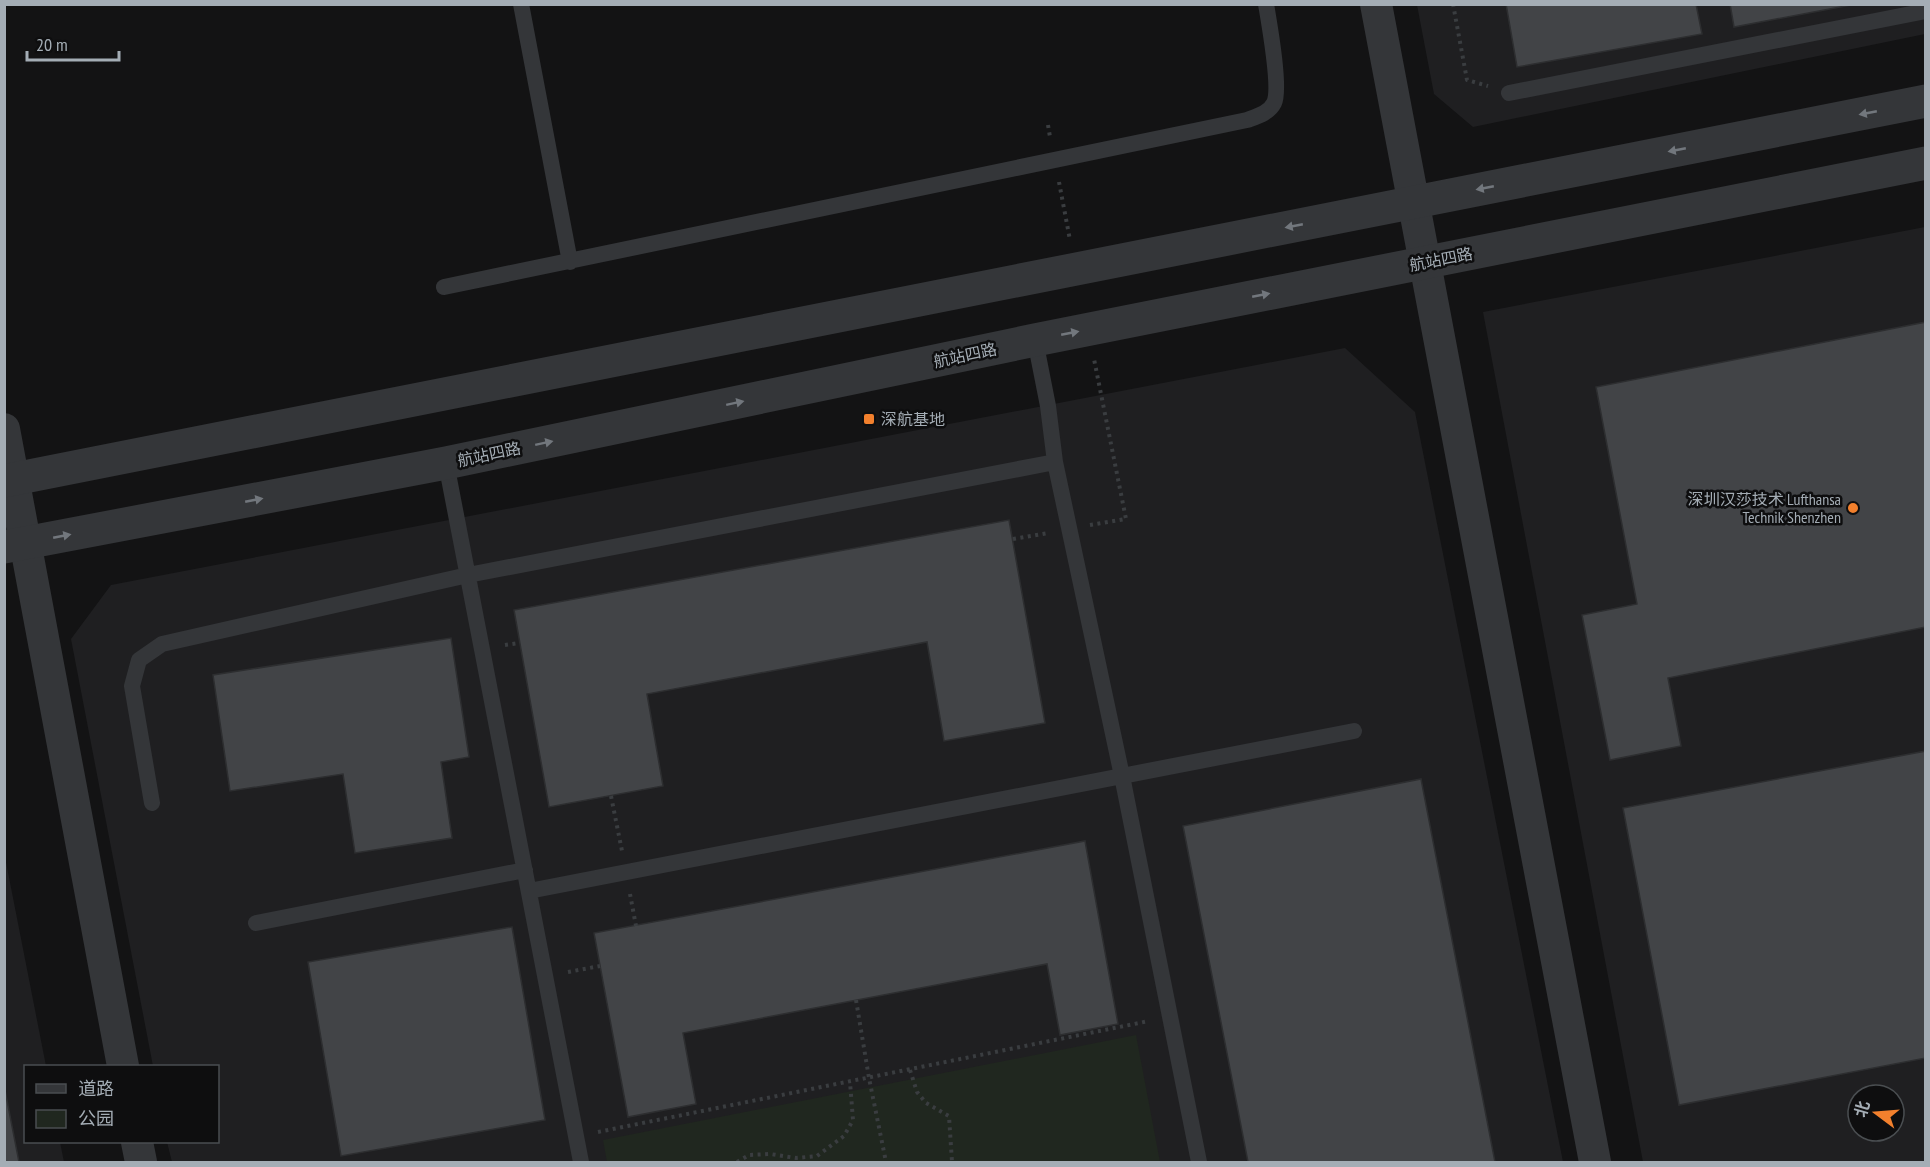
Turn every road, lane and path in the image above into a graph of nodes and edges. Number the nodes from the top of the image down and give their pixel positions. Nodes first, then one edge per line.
1 (521, 4) edge
2 (1266, 4) edge
3 (1376, 4) edge
4 (1453, 4) edge
5 (1926, 10) edge
6 (1509, 93) joint
7 (1926, 101) edge
8 (1048, 125) dead end
9 (1052, 148) dead end
10 (1926, 163) edge
11 (1057, 172) dead end
12 (1413, 202) junction
13 (1071, 241) dead end
14 (570, 262) junction
15 (1424, 262) junction
16 (444, 287) dead end
17 (1035, 340) junction
18 (1094, 357) dead end
19 (4, 429) edge
20 (1055, 462) junction
21 (446, 463) junction
22 (9, 480) edge
23 (1081, 527) dead end
24 (1058, 531) dead end
25 (1013, 539) dead end
26 (15, 545) edge
27 (468, 575) junction
28 (1354, 731) dead end
29 (1122, 776) junction
30 (152, 803) dead end
31 (525, 870) junction
32 (529, 891) junction
33 (256, 922) dead end
34 (856, 1000) dead end
35 (1170, 1017) junction
36 (123, 1065) edge
37 (910, 1070) junction
38 (869, 1078) junction
39 (850, 1082) junction
40 (576, 1137) junction
41 (137, 1143) edge
42 (141, 1162) edge
43 (581, 1162) edge
44 (737, 1162) edge
45 (886, 1162) edge
46 (952, 1162) edge
47 (1199, 1162) edge
48 (1595, 1162) edge

1 - 14 lane
2 - 14 lane
3 - 12 street
4 - 6 path
5 - 6 lane
7 -> 12 street
8 - 9 path
10 - 15 street, 航站四路
11 - 13 path
12 - 15 street
12 -> 22 street
14 - 16 lane
17 -> 15 street, 航站四路
15 - 48 street
17 - 20 lane
21 -> 17 street, 航站四路
18 - 23 path
19 - 22 street
20 - 27 lane
20 - 29 lane
26 -> 21 street, 航站四路
21 - 27 lane
22 - 26 street
24 - 25 path
26 - 36 street
27 - 30 lane
27 - 31 lane
28 - 29 lane
29 - 32 lane
29 - 35 lane
31 - 32 lane
31 - 33 lane
32 - 40 lane
34 - 38 path
35 - 37 path
35 - 47 lane
37 - 38 path
37 - 46 path
38 - 39 path
38 - 45 path
39 - 40 path
39 - 44 path
40 - 43 lane
41 - 42 street

